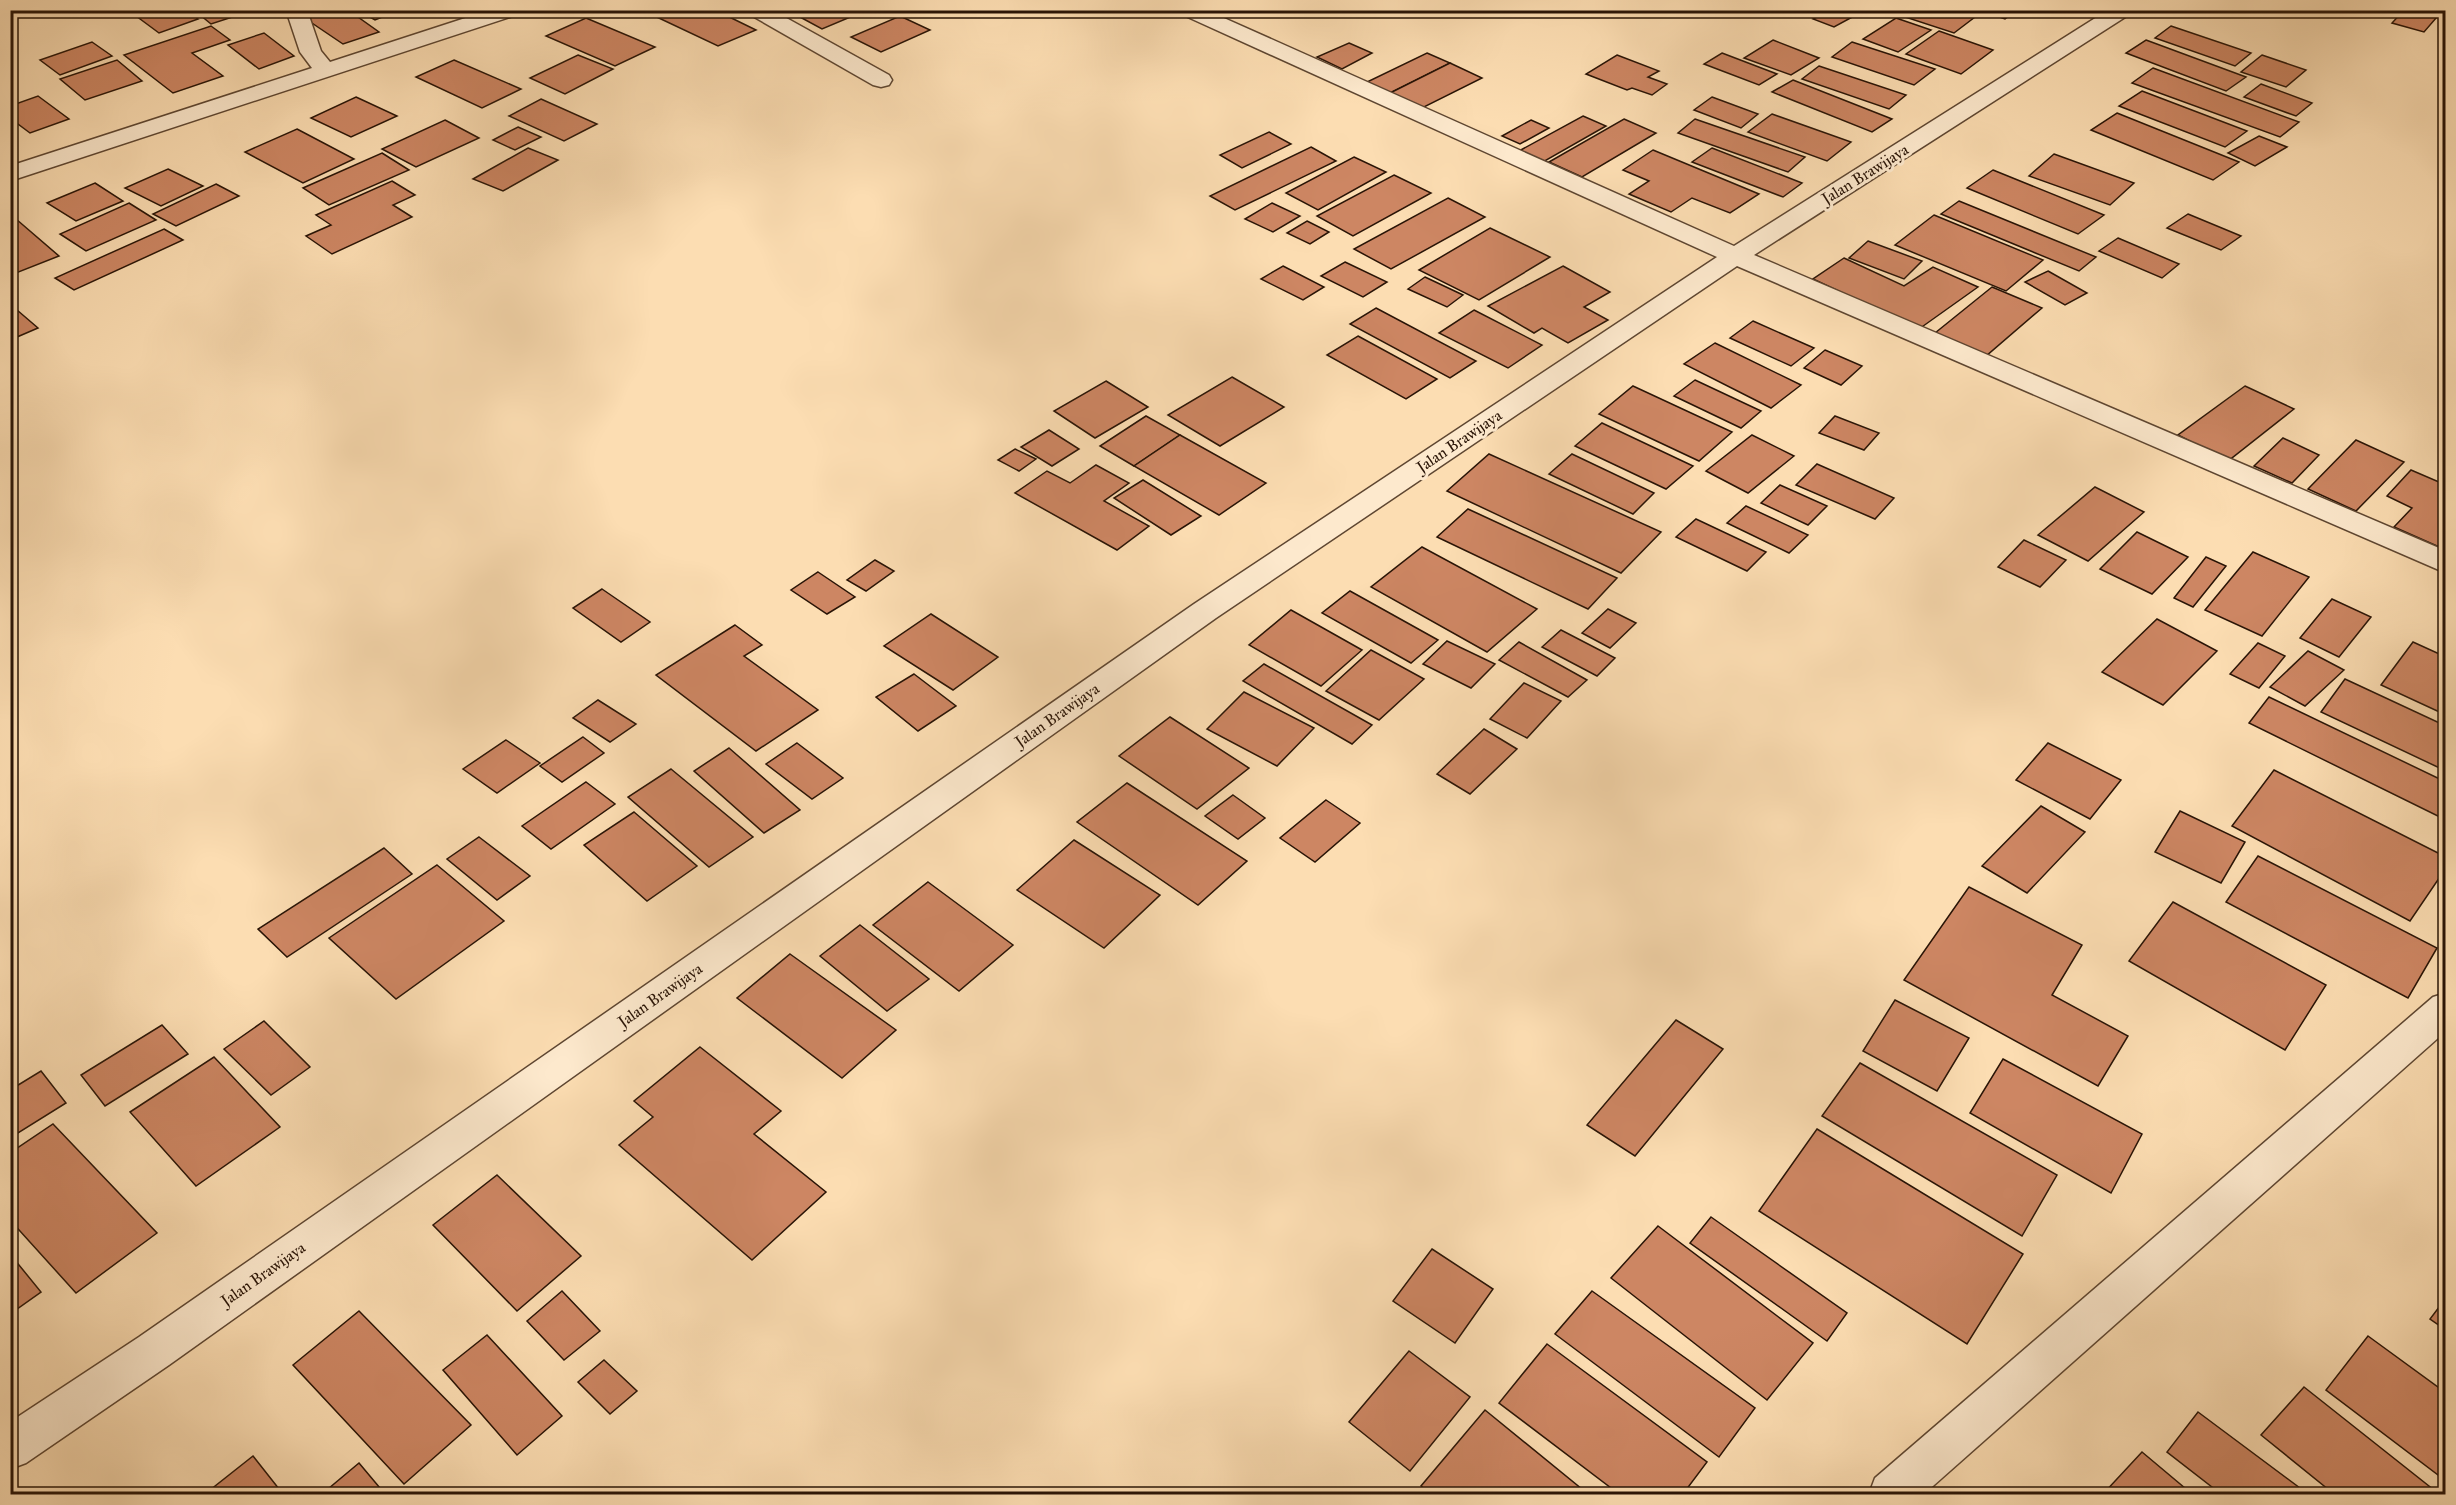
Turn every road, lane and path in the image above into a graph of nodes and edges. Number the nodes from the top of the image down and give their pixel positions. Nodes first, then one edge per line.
1 (296, 10) edge
2 (512, 10) edge
3 (756, 10) edge
4 (1188, 10) edge
5 (2123, 10) edge
6 (326, 71) junction
7 (881, 80) dead end
8 (10, 174) edge
9 (1735, 256) junction
10 (2445, 563) edge
11 (2445, 1008) edge
12 (10, 1448) edge
13 (1891, 1494) edge

1 - 6 street
2 - 6 street
3 - 7 street
4 - 9 street
5 - 9 street, Jalan Brawijaya
6 - 8 street
9 - 10 street
9 - 12 street, Jalan Brawijaya
11 - 13 street

